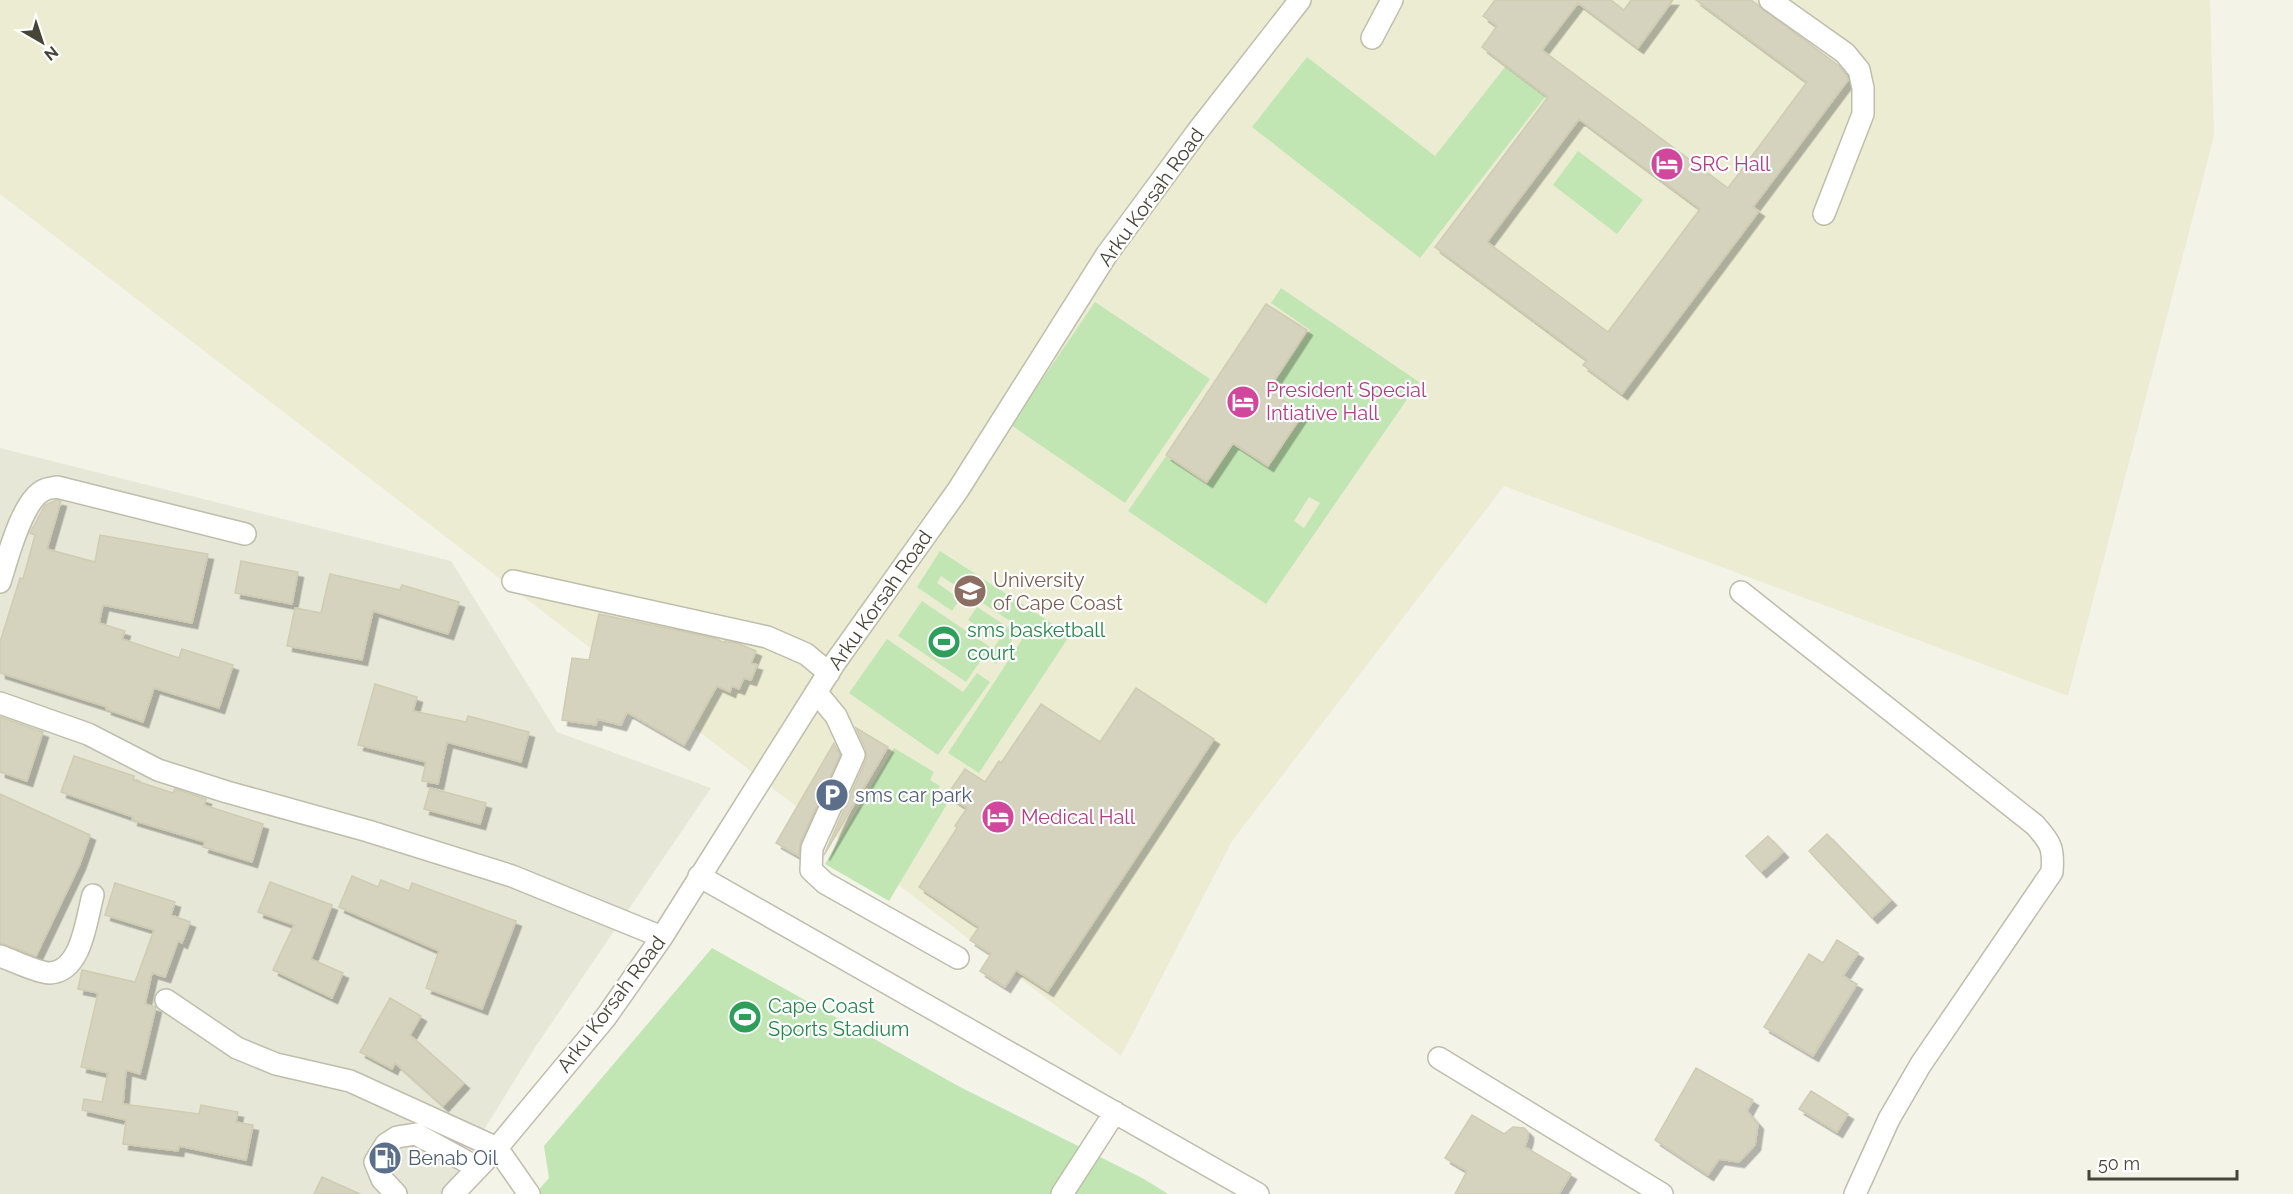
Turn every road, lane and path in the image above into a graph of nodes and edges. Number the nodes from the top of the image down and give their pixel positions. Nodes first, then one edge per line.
1 (1300, 0) edge
2 (1392, 0) edge
3 (1770, 0) edge
4 (1371, 38) dead end
5 (1824, 214) dead end
6 (245, 534) dead end
7 (513, 581) dead end
8 (0, 582) edge
9 (1741, 592) dead end
10 (829, 673) junction
11 (816, 692) junction
12 (0, 703) edge
13 (699, 876) junction
14 (93, 896) dead end
15 (662, 937) junction
16 (0, 956) edge
17 (958, 958) dead end
18 (166, 1000) dead end
19 (1439, 1058) dead end
20 (1115, 1112) junction
21 (496, 1148) junction
22 (478, 1168) junction
23 (396, 1194) edge
24 (453, 1194) edge
25 (529, 1194) edge
26 (1062, 1194) edge
27 (1258, 1194) edge
28 (1662, 1194) edge
29 (1855, 1194) edge

1 - 10 street, Arku Korsah Road
2 - 4 street
3 - 5 street
6 - 8 street
7 - 10 street
9 - 29 street
10 - 11 street, Arku Korsah Road
11 - 13 street, Arku Korsah Road
11 - 17 street
12 - 15 street
13 - 15 street, Arku Korsah Road
13 - 20 street
14 - 16 street
15 - 21 street, Arku Korsah Road
18 - 21 street
19 - 28 street
20 - 26 street
20 - 27 street
21 - 22 street, Arku Korsah Road
21 - 25 street
22 - 23 street
22 - 24 street, Arku Korsah Road

